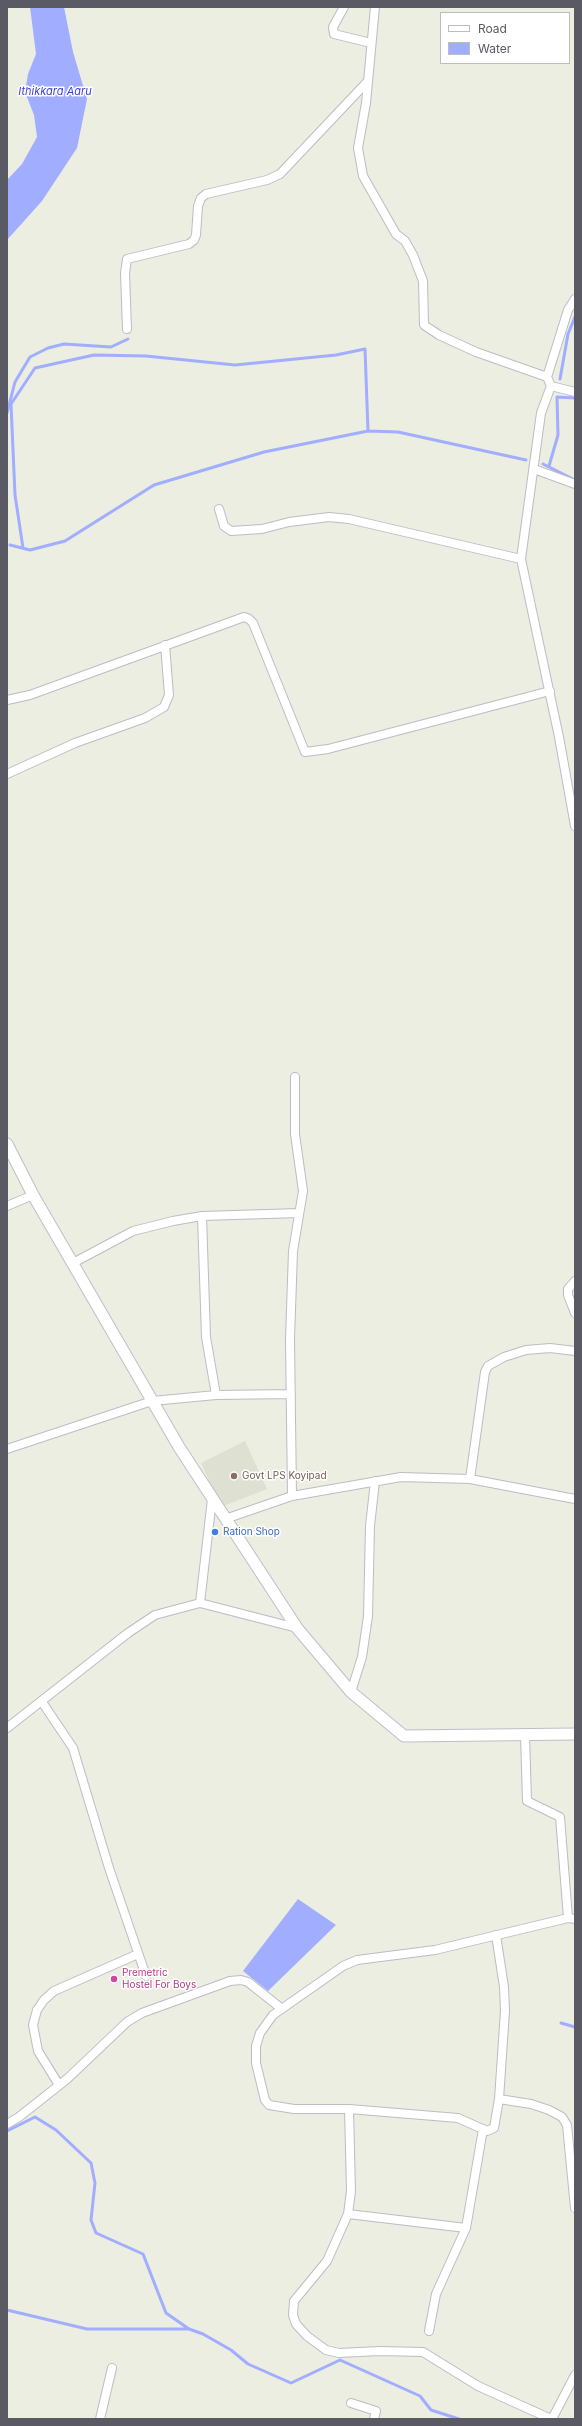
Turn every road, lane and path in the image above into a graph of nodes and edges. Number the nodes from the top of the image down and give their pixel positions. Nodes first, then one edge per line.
1 (344, 7) edge
2 (375, 7) edge
3 (371, 43) junction
4 (368, 81) junction
5 (575, 299) edge
6 (127, 329) dead end
7 (547, 377) junction
8 (551, 386) junction
9 (575, 392) edge
10 (534, 469) junction
11 (575, 484) edge
12 (219, 509) dead end
13 (521, 559) junction
14 (166, 645) junction
15 (550, 691) junction
16 (7, 700) edge
17 (7, 774) edge
18 (575, 826) edge
19 (295, 1076) dead end
20 (7, 1144) edge
21 (33, 1195) junction
22 (7, 1206) edge
23 (299, 1212) junction
24 (202, 1216) junction
25 (73, 1263) junction
26 (575, 1281) edge
27 (575, 1312) edge
28 (575, 1351) edge
29 (291, 1394) junction
30 (216, 1395) junction
31 (152, 1401) junction
32 (7, 1449) edge
33 (470, 1479) junction
34 (375, 1481) junction
35 (292, 1496) junction
36 (212, 1499) junction
37 (575, 1499) edge
38 (225, 1519) junction
39 (200, 1603) junction
40 (297, 1628) junction
41 (351, 1692) junction
42 (42, 1702) junction
43 (7, 1728) edge
44 (575, 1734) edge
45 (525, 1736) junction
46 (572, 1918) edge
47 (496, 1935) junction
48 (138, 1954) junction
49 (146, 1976) dead end
50 (282, 2009) junction
51 (59, 2085) junction
52 (499, 2099) junction
53 (349, 2109) junction
54 (7, 2124) edge
55 (483, 2129) junction
56 (575, 2207) edge
57 (348, 2214) junction
58 (466, 2228) junction
59 (429, 2331) dead end
60 (112, 2368) dead end
61 (575, 2375) edge
62 (351, 2402) dead end
63 (100, 2419) edge
64 (374, 2419) edge
65 (551, 2419) edge

1 - 3 street
2 - 3 street
3 - 4 street
4 - 6 street
4 - 7 street
5 - 7 street
7 - 8 street
8 - 9 street
8 - 10 street
10 - 11 street
10 - 13 street
12 - 13 street
13 - 15 street
14 - 15 street
14 - 16 street
14 - 17 street
15 - 18 street
19 - 23 street
20 - 21 street
21 - 22 street
21 - 25 street
23 - 24 street
23 - 29 street
24 - 25 street
24 - 30 street
25 - 31 street
26 - 27 street
28 - 33 street
29 - 30 street
29 - 35 street
30 - 31 street
31 - 32 street
31 - 36 street
33 - 34 street
33 - 37 street
34 - 35 street
34 - 41 street
35 - 38 street
36 - 38 street
36 - 39 street
38 - 40 street
39 - 40 street
39 - 42 street
40 - 41 street
41 - 45 street
42 - 43 street
42 - 48 street
44 - 45 street
45 - 46 street
46 - 47 street
47 - 50 street
47 - 52 street
48 - 49 street
48 - 51 street
50 - 51 street
50 - 53 street
51 - 54 street
52 - 55 street
52 - 56 street
53 - 55 street
53 - 57 street
55 - 58 street
57 - 58 street
57 - 65 street
58 - 59 street
60 - 63 street
61 - 65 street
62 - 64 street

